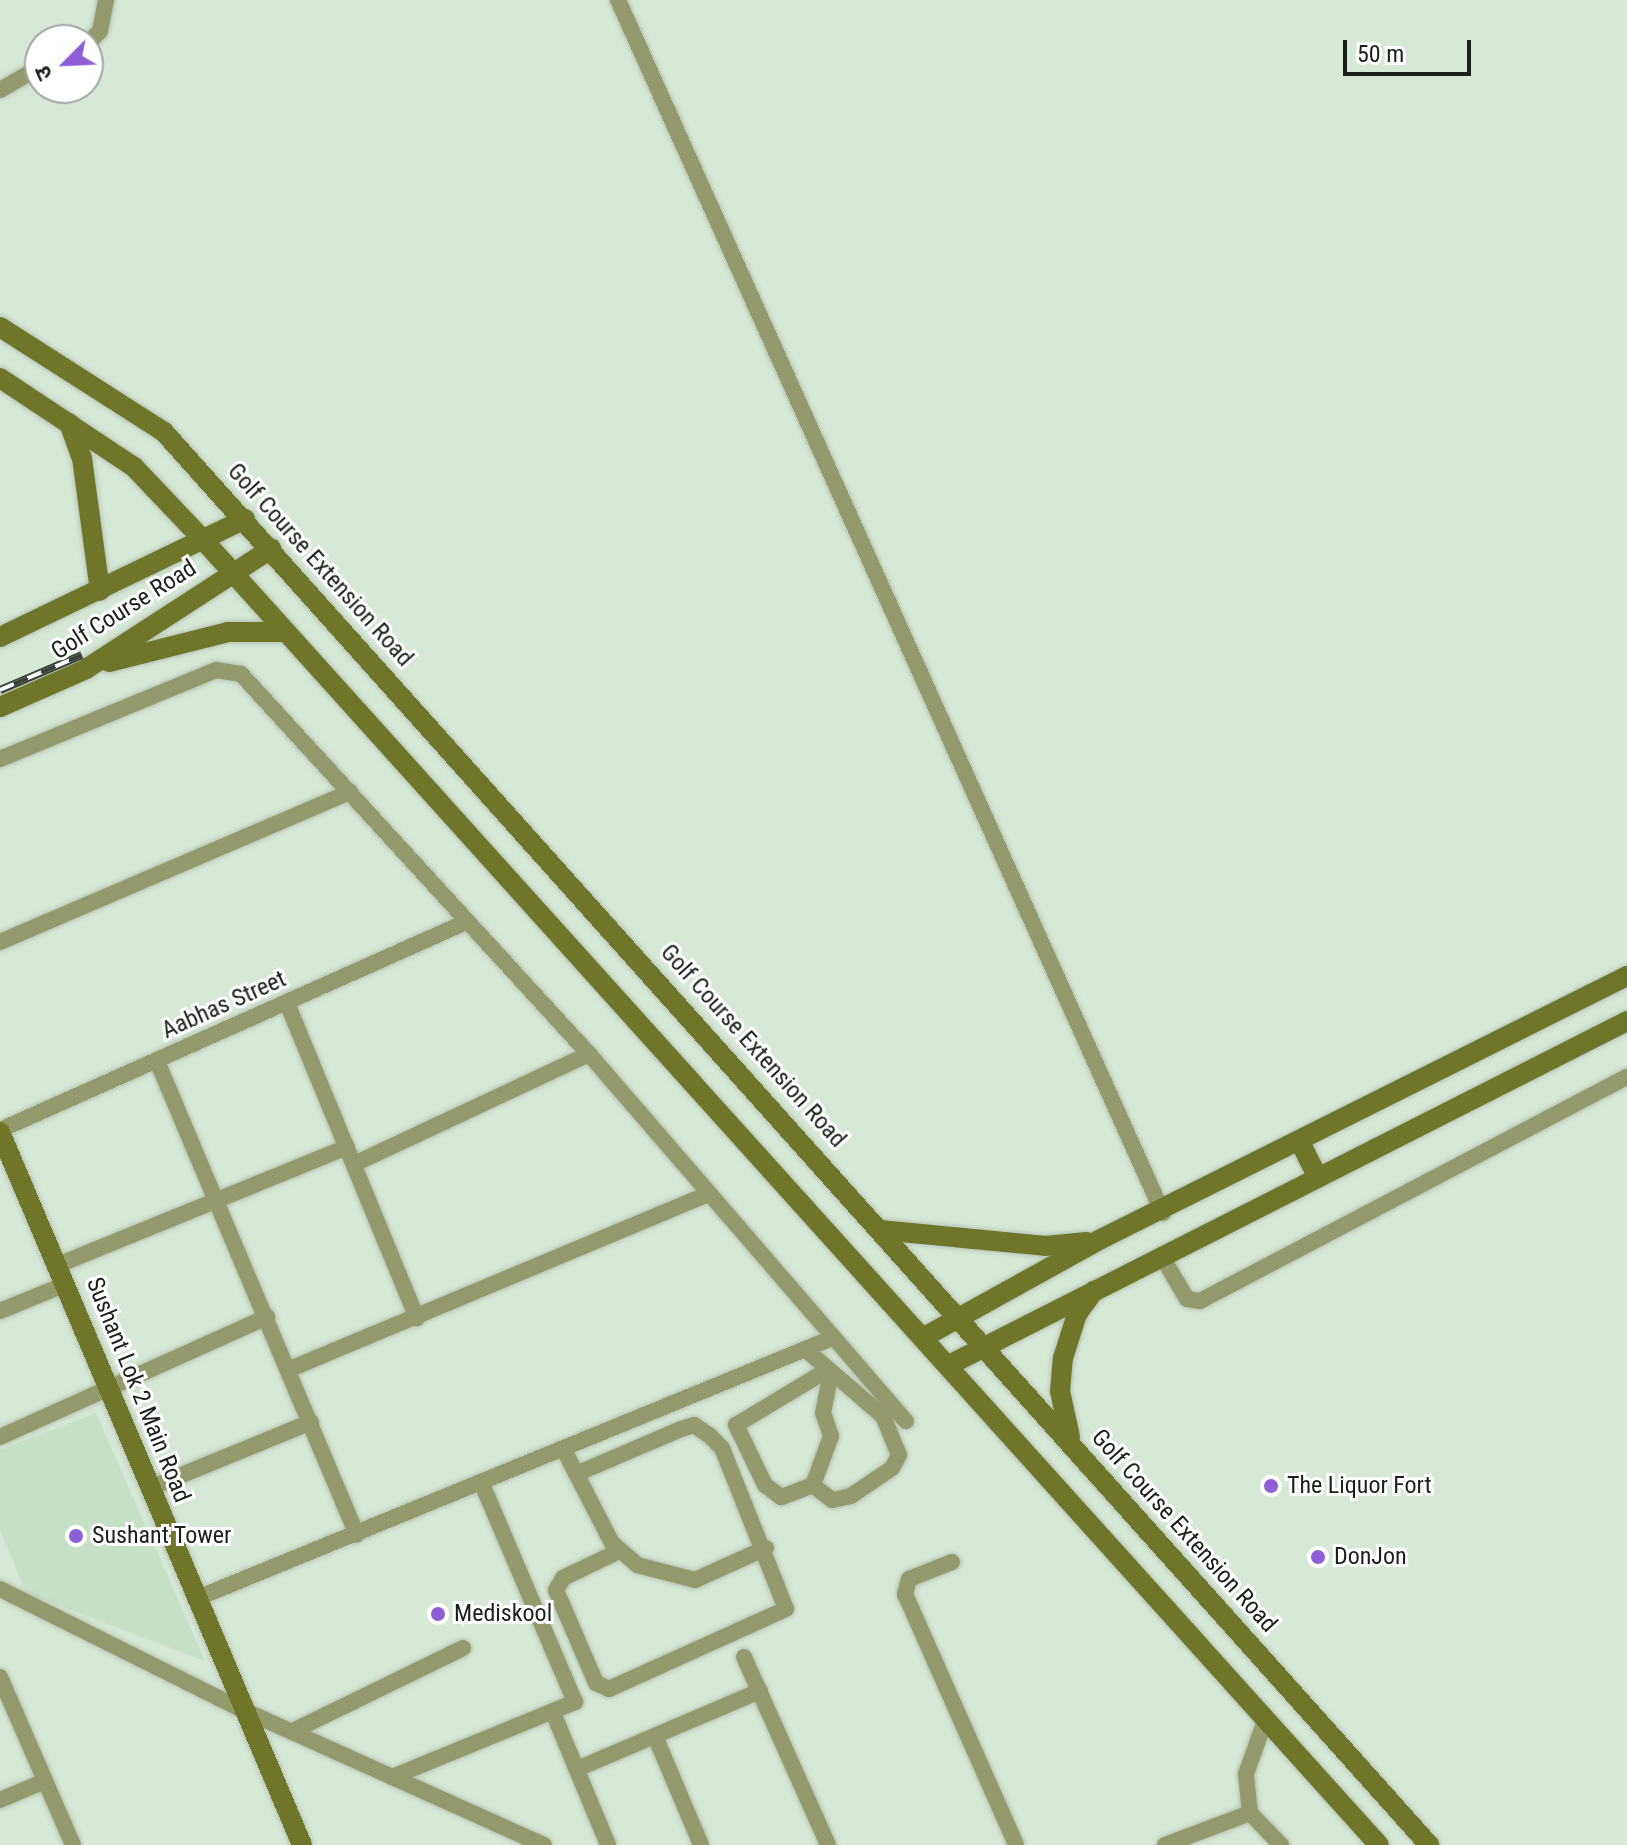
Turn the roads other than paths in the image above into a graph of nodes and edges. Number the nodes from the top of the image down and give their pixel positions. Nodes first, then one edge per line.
1 (106, 0) edge
2 (618, 0) edge
3 (101, 24) edge
4 (24, 76) edge
5 (0, 90) edge
6 (0, 327) edge
7 (0, 378) edge
8 (69, 422) junction
9 (245, 519) junction
10 (207, 544) junction
11 (271, 549) junction
12 (231, 573) junction
13 (100, 591) junction
14 (285, 632) junction
15 (0, 637) edge
16 (86, 669) junction
17 (0, 707) edge
18 (0, 759) edge
19 (350, 792) junction
20 (466, 922) junction
21 (0, 942) edge
22 (1627, 976) edge
23 (287, 1003) junction
24 (1627, 1021) edge
25 (589, 1054) junction
26 (157, 1061) junction
27 (1627, 1077) edge
28 (0, 1131) edge
29 (1300, 1142) junction
30 (347, 1147) junction
31 (354, 1164) junction
32 (1318, 1178) junction
33 (709, 1194) junction
34 (216, 1197) junction
35 (1163, 1213) junction
36 (880, 1230) junction
37 (1099, 1240) junction
38 (1161, 1255) junction
39 (62, 1274) junction
40 (1103, 1282) junction
41 (0, 1311) edge
42 (267, 1317) junction
43 (961, 1317) junction
44 (417, 1318) junction
45 (926, 1336) junction
46 (830, 1339) junction
47 (983, 1344) junction
48 (805, 1349) junction
49 (951, 1364) junction
50 (290, 1369) junction
51 (827, 1375) junction
52 (109, 1387) junction
53 (906, 1421) dead end
54 (311, 1422) junction
55 (0, 1437) edge
56 (1074, 1447) junction
57 (564, 1450) junction
58 (576, 1474) junction
59 (482, 1484) junction
60 (813, 1485) junction
61 (150, 1488) junction
62 (357, 1535) junction
63 (766, 1548) junction
64 (619, 1551) junction
65 (952, 1562) dead end
66 (1, 1587) edge
67 (195, 1599) junction
68 (463, 1648) dead end
69 (744, 1657) dead end
70 (0, 1677) edge
71 (760, 1691) junction
72 (241, 1709) junction
73 (554, 1715) junction
74 (1266, 1718) junction
75 (295, 1730) junction
76 (655, 1736) junction
77 (577, 1769) junction
78 (392, 1777) junction
79 (45, 1781) junction
80 (0, 1800) edge
81 (1250, 1813) junction
82 (73, 1845) edge
83 (302, 1845) edge
84 (544, 1845) edge
85 (608, 1845) edge
86 (701, 1845) edge
87 (828, 1845) edge
88 (1016, 1845) edge
89 (1165, 1845) edge
90 (1281, 1845) edge
91 (1379, 1845) edge
92 (1429, 1845) edge

1 - 3 street
2 - 35 street
4 - 5 street
6 - 9 main road, Golf Course Extension Road
7 - 8 main road
8 - 10 main road
8 - 13 main road
9 - 10 main road, Golf Course Road
9 - 11 main road, Golf Course Extension Road
10 - 12 main road
10 - 13 main road, Golf Course Road
11 - 12 main road, Golf Course Road
11 - 36 main road, Golf Course Extension Road
12 - 14 main road
12 - 16 main road, Golf Course Road
13 - 15 main road, Golf Course Road
14 - 16 main road
14 - 45 main road
16 - 17 main road, Golf Course Road
18 - 19 street
19 - 20 street
19 - 21 street
20 - 23 street, Aabhas Street
20 - 25 street
22 - 29 main road
23 - 26 street, Aabhas Street
23 - 30 street
24 - 32 main road
25 - 31 street
25 - 33 street
26 - 28 street, Aabhas Street
26 - 34 street
27 - 38 street
28 - 39 main road, Sushant Lok 2 Main Road
29 - 32 main road
29 - 35 main road
30 - 31 street
30 - 34 street
31 - 44 street
32 - 38 main road
33 - 44 street
33 - 46 street
34 - 39 street
34 - 42 street
35 - 37 main road
36 - 37 main road
36 - 43 main road, Golf Course Extension Road
37 - 43 main road
38 - 40 main road
39 - 41 street
39 - 52 main road, Sushant Lok 2 Main Road
40 - 47 main road
40 - 56 main road
42 - 50 street
42 - 52 street
43 - 45 main road
43 - 47 main road, Golf Course Extension Road
44 - 50 street
45 - 49 main road
46 - 48 street
46 - 53 street
47 - 49 main road
47 - 56 main road, Golf Course Extension Road
48 - 51 street
48 - 57 street
49 - 74 main road
50 - 54 street
51 - 60 street
51 - 60 street
51 - 60 street
52 - 55 street
52 - 61 main road, Sushant Lok 2 Main Road
54 - 61 street
54 - 62 street
56 - 92 main road, Golf Course Extension Road
57 - 58 street
57 - 59 street
58 - 63 street
58 - 64 street
59 - 62 street
59 - 73 street
61 - 67 main road, Sushant Lok 2 Main Road
62 - 67 street
63 - 64 street
63 - 64 street
65 - 88 street
66 - 72 street
67 - 72 main road, Sushant Lok 2 Main Road
68 - 75 street
69 - 71 street
70 - 79 street
71 - 76 street
71 - 87 street
72 - 75 street
72 - 83 main road, Sushant Lok 2 Main Road
73 - 77 street
73 - 78 street
74 - 81 street
74 - 91 main road
75 - 78 street
76 - 77 street
76 - 86 street
77 - 85 street
78 - 84 street
79 - 80 street
79 - 82 street
81 - 89 street
81 - 90 street

